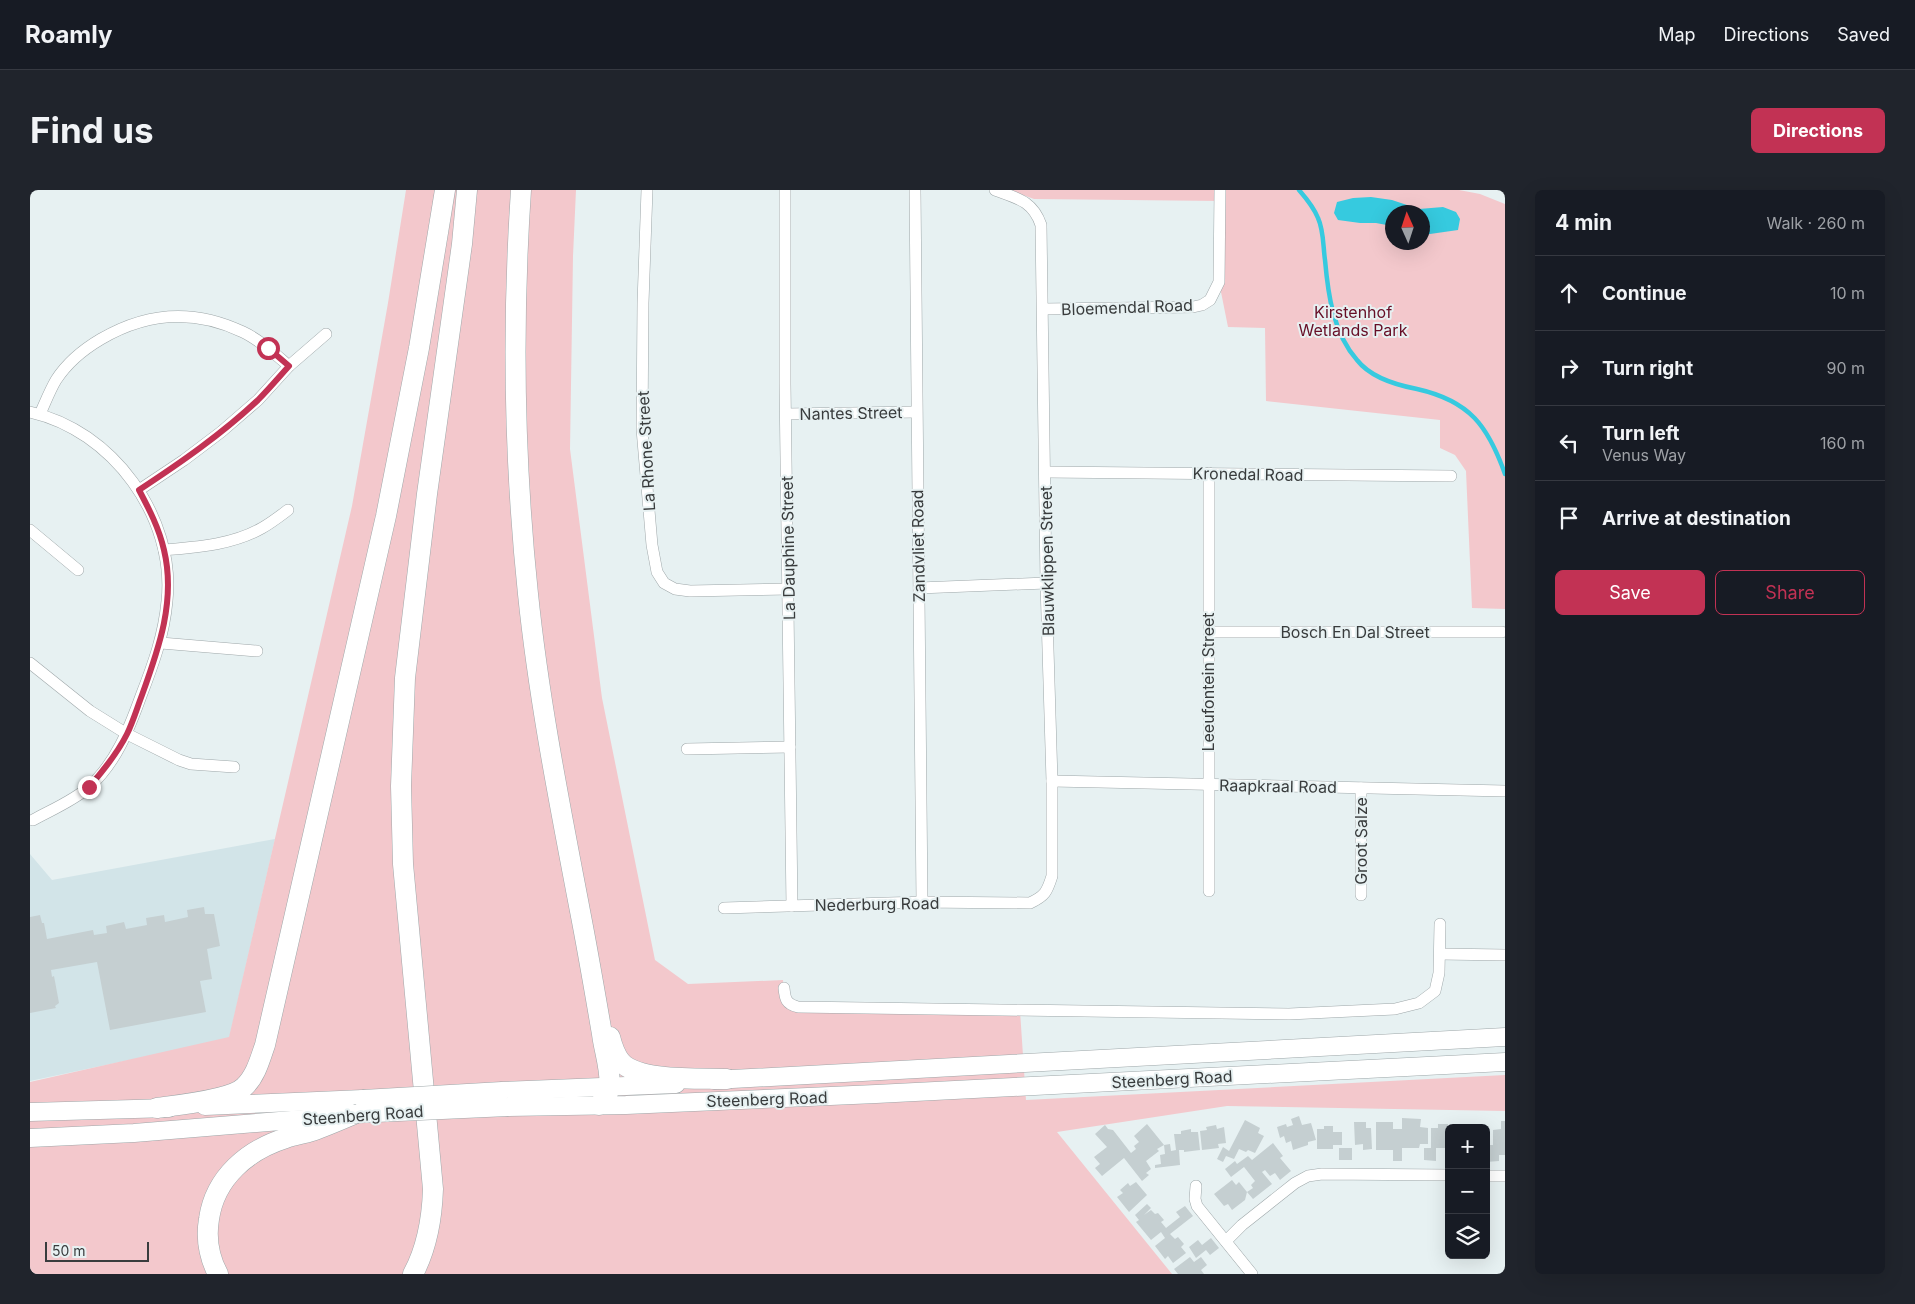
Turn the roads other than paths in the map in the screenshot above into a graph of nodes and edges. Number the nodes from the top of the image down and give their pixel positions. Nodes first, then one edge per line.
1 (446, 190) edge
2 (467, 190) edge
3 (521, 190) edge
4 (647, 190) edge
5 (785, 190) edge
6 (915, 190) edge
7 (995, 190) edge
8 (1220, 190) edge
9 (1043, 310) junction
10 (326, 334) dead end
11 (289, 366) junction
12 (916, 412) junction
13 (35, 413) edge
14 (786, 414) junction
15 (1045, 472) junction
16 (1209, 473) junction
17 (1451, 476) dead end
18 (139, 490) junction
19 (288, 510) dead end
20 (30, 530) edge
21 (164, 550) junction
22 (78, 570) dead end
23 (1046, 584) junction
24 (919, 588) junction
25 (788, 589) junction
26 (1208, 632) junction
27 (1502, 632) dead end
28 (160, 643) junction
29 (257, 651) dead end
30 (30, 663) edge
31 (127, 734) junction
32 (790, 747) junction
33 (687, 748) dead end
34 (234, 766) dead end
35 (1052, 781) junction
36 (1208, 784) junction
37 (1362, 788) junction
38 (1505, 791) edge
39 (34, 820) dead end
40 (1209, 890) dead end
41 (1361, 894) dead end
42 (922, 902) junction
43 (1030, 903) joint
44 (792, 906) junction
45 (724, 908) dead end
46 (1440, 924) dead end
47 (1440, 954) junction
48 (1505, 955) edge
49 (594, 985) junction
50 (784, 988) dead end
51 (1505, 1037) edge
52 (1505, 1062) edge
53 (727, 1079) junction
54 (609, 1087) junction
55 (505, 1099) junction
56 (599, 1105) junction
57 (359, 1107) junction
58 (157, 1108) junction
59 (30, 1112) edge
60 (30, 1138) edge
61 (1445, 1175) edge
62 (1490, 1176) edge
63 (1505, 1176) edge
64 (1196, 1186) dead end
65 (1226, 1241) junction
66 (218, 1274) edge
67 (412, 1274) edge
68 (1252, 1274) edge

1 - 58 highway
2 - 67 highway
3 - 49 highway
4 - 25 street, La Rhone Street
5 - 14 street, La Dauphine Street
6 - 12 street, Zandvliet Road
7 - 9 street, Blauwklippen Street
8 - 9 street, Bloemendal Road
9 - 15 street, Blauwklippen Street
10 - 11 street
11 - 13 street
11 - 18 street
12 - 14 street, Nantes Street
12 - 24 street, Zandvliet Road
13 - 18 street
14 - 25 street, La Dauphine Street
15 - 16 street, Kronedal Road
15 - 23 street, Blauwklippen Street
16 - 17 street, Kronedal Road
16 - 26 street, Leeufontein Street
18 - 21 street
19 - 21 street
20 - 22 street
21 - 28 street
23 - 24 street
23 - 35 street, Blauwklippen Street
24 - 42 street, Zandvliet Road
25 - 32 street, La Dauphine Street
26 - 27 street, Bosch En Dal Street
26 - 36 street, Leeufontein Street
28 - 29 street
28 - 31 street
30 - 31 street
31 - 34 street
31 - 39 street
32 - 33 street
32 - 44 street, La Dauphine Street
35 - 36 street, Raapkraal Road
35 - 43 street, Blauwklippen Street
36 - 37 street, Raapkraal Road
36 - 40 street, Leeufontein Street
37 - 38 street, Raapkraal Road
37 - 41 street, Groot Salze
42 - 43 street, Nederburg Road
42 - 44 street, Nederburg Road
44 - 45 street, Nederburg Road
46 - 47 street
47 - 48 street
47 - 50 street
49 - 53 highway
49 - 54 highway
51 - 53 main road, Steenberg Road
52 - 56 main road, Steenberg Road
53 - 54 main road, Steenberg Road
54 - 55 main road, Steenberg Road
54 - 56 highway
55 - 56 main road, Steenberg Road
55 - 57 main road, Steenberg Road, bridge
57 - 58 main road, Steenberg Road
57 - 60 main road, Steenberg Road
57 - 66 highway
58 - 59 main road, Steenberg Road
61 - 65 street
62 - 63 street
64 - 65 street
65 - 68 street

